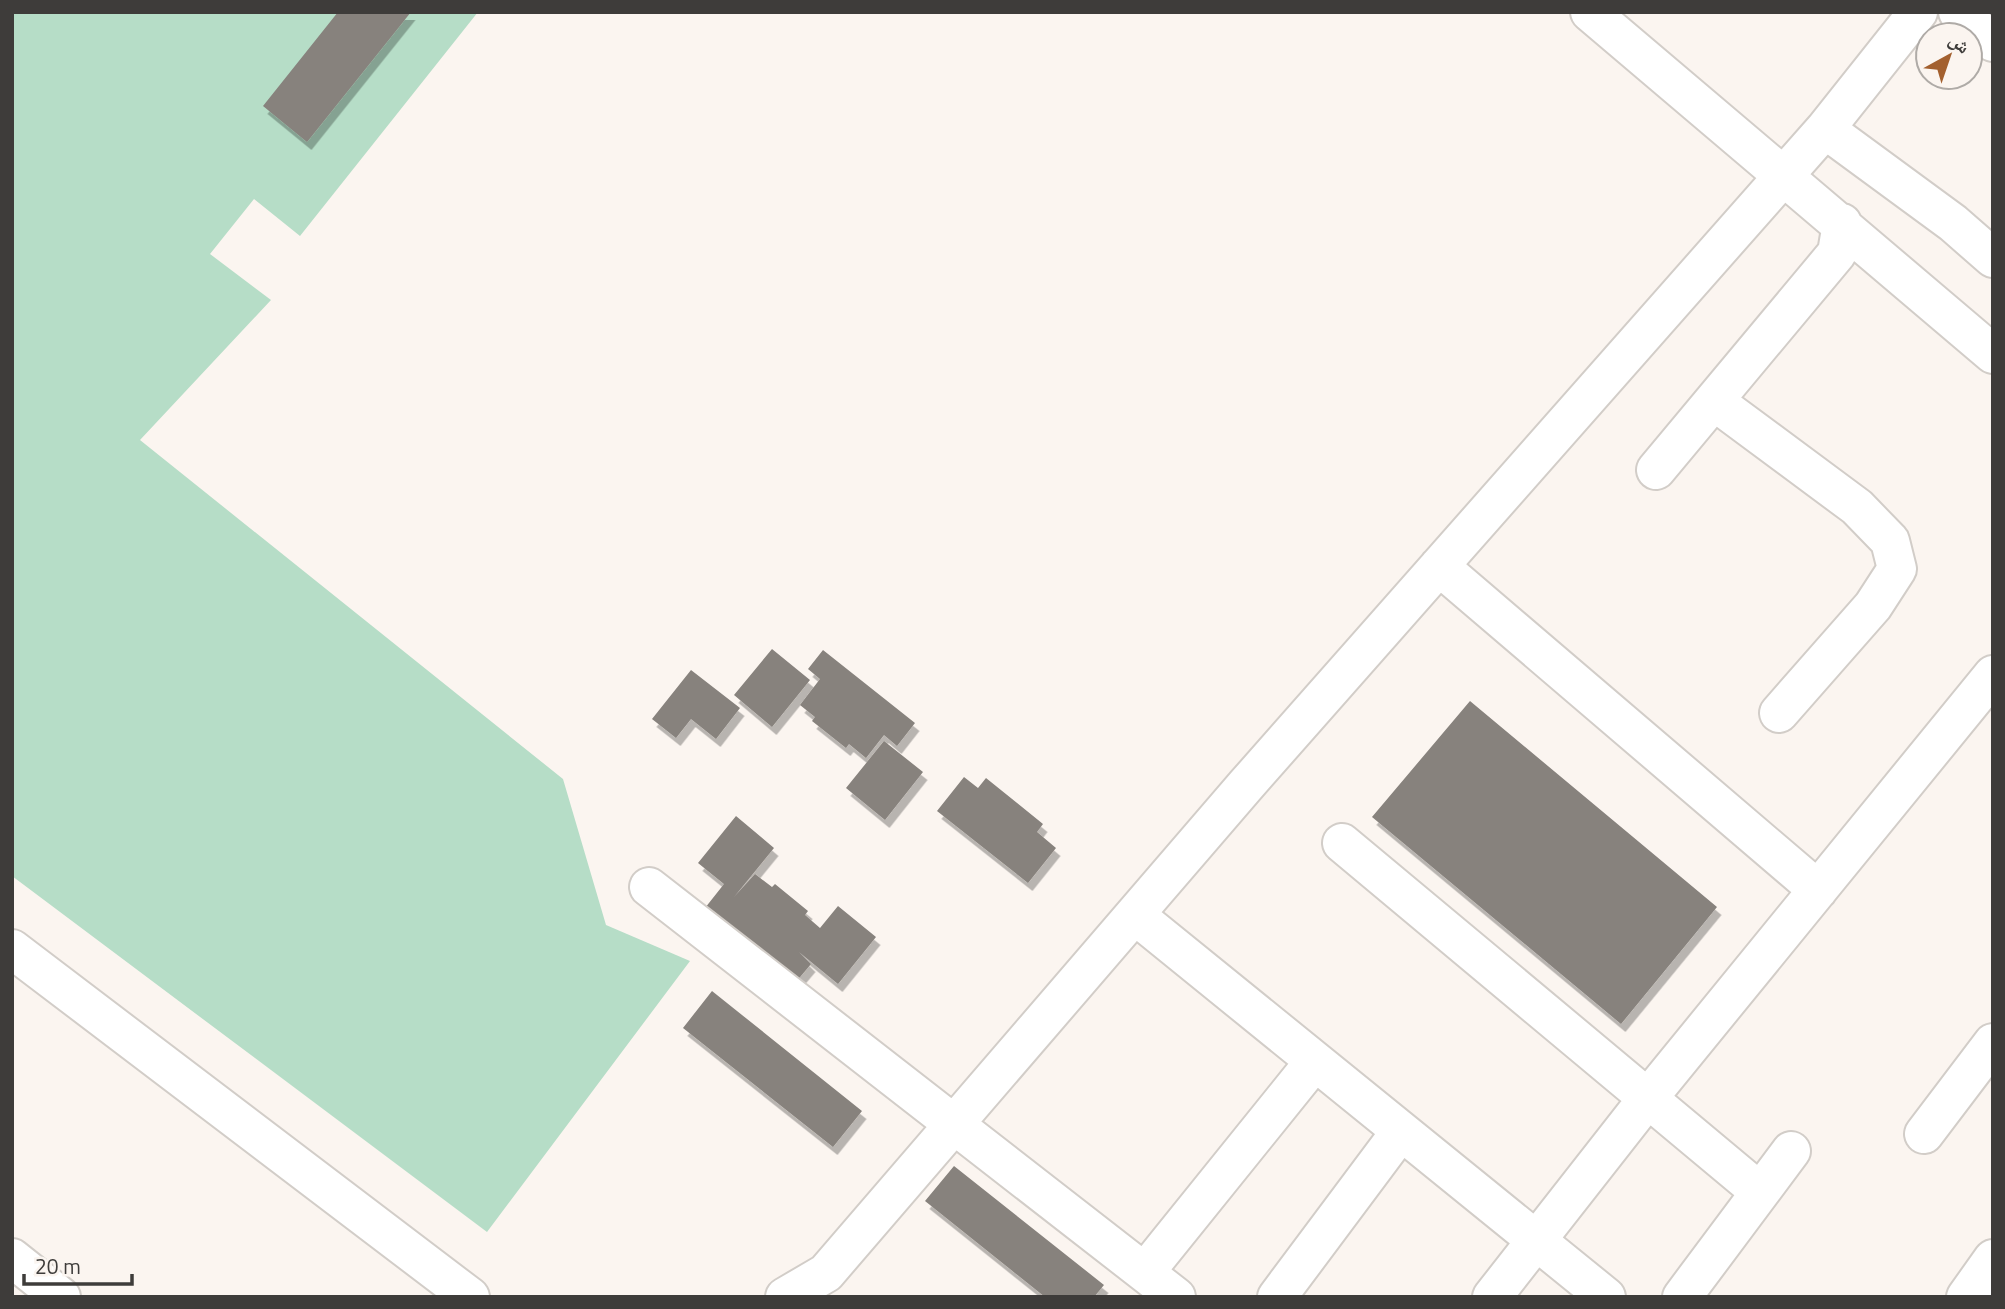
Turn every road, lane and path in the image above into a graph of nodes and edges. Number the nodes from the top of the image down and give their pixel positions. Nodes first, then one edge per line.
1 (1590, 12) edge
2 (1918, 12) edge
3 (1958, 12) edge
4 (1993, 42) edge
5 (1825, 129) junction
6 (1781, 177) junction
7 (1842, 223) junction
8 (1993, 258) edge
9 (1993, 354) edge
10 (1714, 401) junction
11 (1656, 470) dead end
12 (1439, 566) junction
13 (1993, 675) edge
14 (1779, 713) dead end
15 (1342, 843) dead end
16 (649, 887) dead end
17 (1818, 890) junction
18 (1135, 915) junction
19 (12, 949) edge
20 (1993, 1043) edge
21 (1315, 1061) junction
22 (1648, 1098) junction
23 (954, 1125) junction
24 (1401, 1131) junction
25 (1924, 1134) dead end
26 (1791, 1151) dead end
27 (1760, 1192) junction
28 (1535, 1239) junction
29 (12, 1258) edge
30 (1993, 1259) edge
31 (1144, 1272) junction
32 (61, 1297) edge
33 (470, 1297) edge
34 (785, 1297) edge
35 (1176, 1297) edge
36 (1277, 1297) edge
37 (1492, 1297) edge
38 (1606, 1297) edge
39 (1682, 1297) edge
40 (1966, 1297) edge

1 - 6 street
2 - 5 street
3 - 4 street
5 - 6 street
5 - 8 street
6 - 7 street
6 - 12 street
7 - 9 street
7 - 10 street
10 - 11 street
10 - 14 street
12 - 17 street
12 - 18 street
13 - 17 street
15 - 22 street
16 - 23 street
17 - 22 street
18 - 21 street
18 - 23 street
19 - 33 street
20 - 25 street
21 - 24 street
21 - 31 street
22 - 27 street
22 - 28 street
23 - 31 street
23 - 34 street
24 - 28 street
24 - 36 street
26 - 27 street
27 - 39 street
28 - 37 street
28 - 38 street
29 - 32 street
30 - 40 street
31 - 35 street

